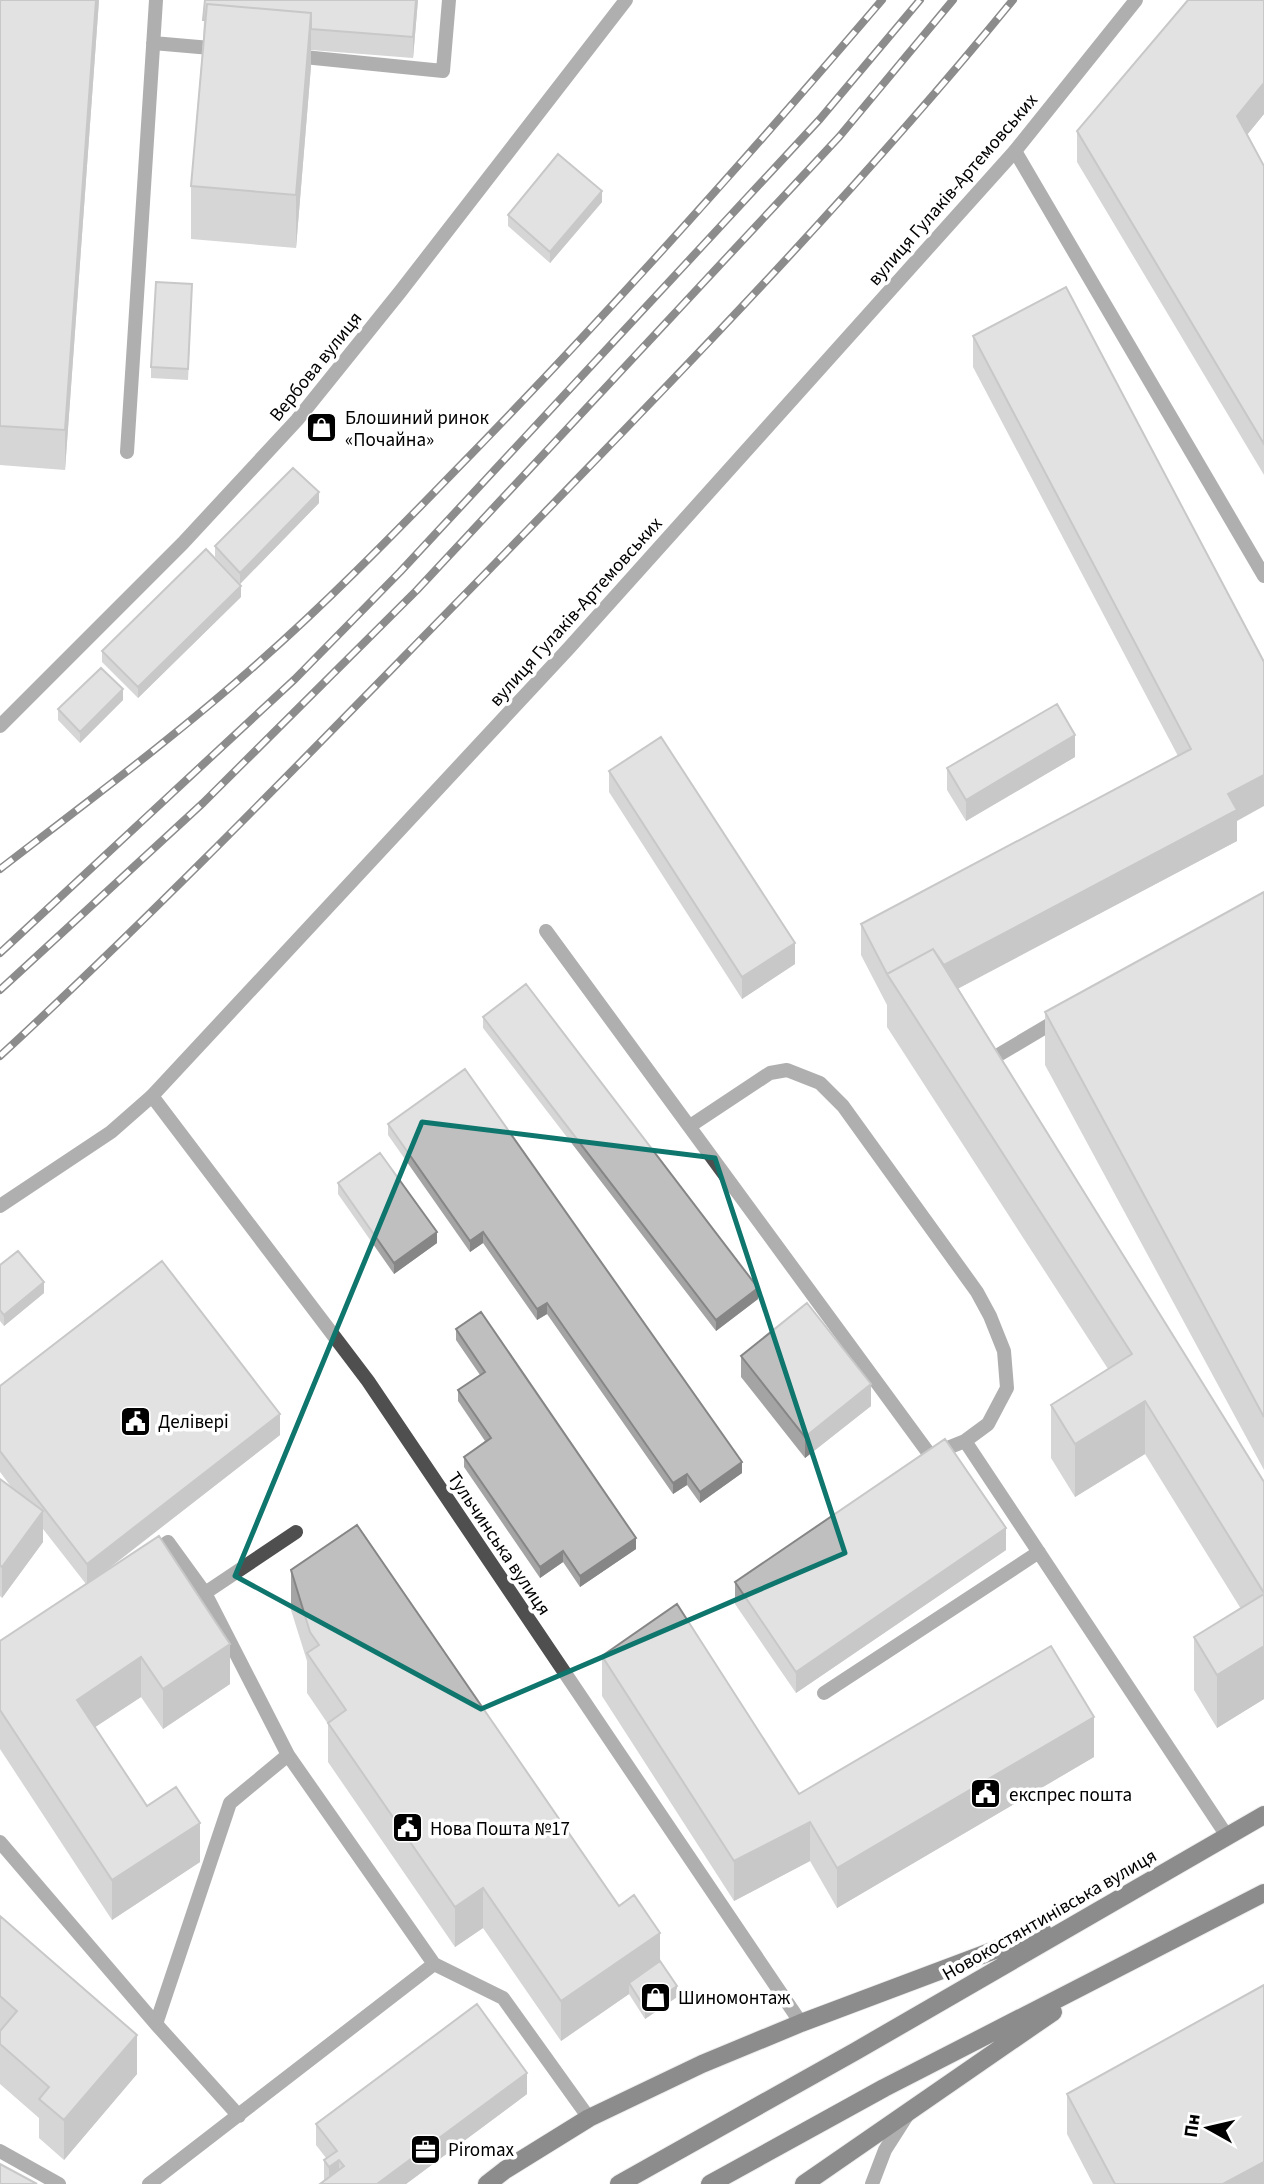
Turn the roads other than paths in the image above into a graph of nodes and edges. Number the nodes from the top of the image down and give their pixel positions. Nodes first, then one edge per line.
1 (156, 0) edge
2 (449, 0) edge
3 (626, 0) edge
4 (1136, 0) edge
5 (153, 43) junction
6 (236, 51) edge
7 (278, 55) edge
8 (1015, 151) junction
9 (127, 452) dead end
10 (1264, 576) edge
11 (0, 726) edge
12 (546, 930) dead end
13 (1072, 1012) edge
14 (1000, 1054) edge
15 (152, 1096) junction
16 (690, 1126) junction
17 (0, 1206) edge
18 (965, 1441) junction
19 (296, 1532) dead end
20 (1039, 1552) junction
21 (134, 1564) edge
22 (205, 1593) junction
23 (824, 1693) dead end
24 (288, 1755) junction
25 (1264, 1815) edge
26 (1227, 1836) junction
27 (0, 1842) edge
28 (1264, 1893) edge
29 (1091, 1914) junction
30 (435, 1964) junction
31 (1113, 1970) junction
32 (801, 2023) junction
33 (156, 2024) junction
34 (911, 2110) junction
35 (239, 2116) junction
36 (589, 2118) junction
37 (0, 2151) edge
38 (59, 2184) edge
39 (149, 2184) edge
40 (487, 2184) edge
41 (619, 2184) edge
42 (710, 2184) edge
43 (804, 2184) edge
44 (872, 2184) edge

1 - 5 street
2 - 7 street
3 - 11 street, Вербова вулиця
4 - 8 street, вулиця Гулаків-Артемовських
5 - 6 street
5 - 9 street
8 - 10 street
8 - 15 street, вулиця Гулаків-Артемовських
12 - 16 street
13 - 14 street
15 - 17 street, вулиця Гулаків-Артемовських
15 - 32 street, Тульчинська вулиця
16 - 18 street
16 - 18 street
18 - 20 street
19 - 22 street
20 - 23 street
20 - 26 street
21 - 22 street
22 - 24 street
24 - 30 street
24 - 33 street
25 - 26 main road, Новокостянтинівська вулиця
26 - 29 main road, Новокостянтинівська вулиця
27 - 33 street
28 - 31 main road
29 - 32 main road
29 - 41 main road, Новокостянтинівська вулиця
30 - 35 street
30 - 36 street
31 - 34 main road
31 - 42 main road
32 - 36 main road
33 - 35 street
34 - 43 main road
34 - 44 street
35 - 39 street
36 - 40 main road
37 - 38 street

